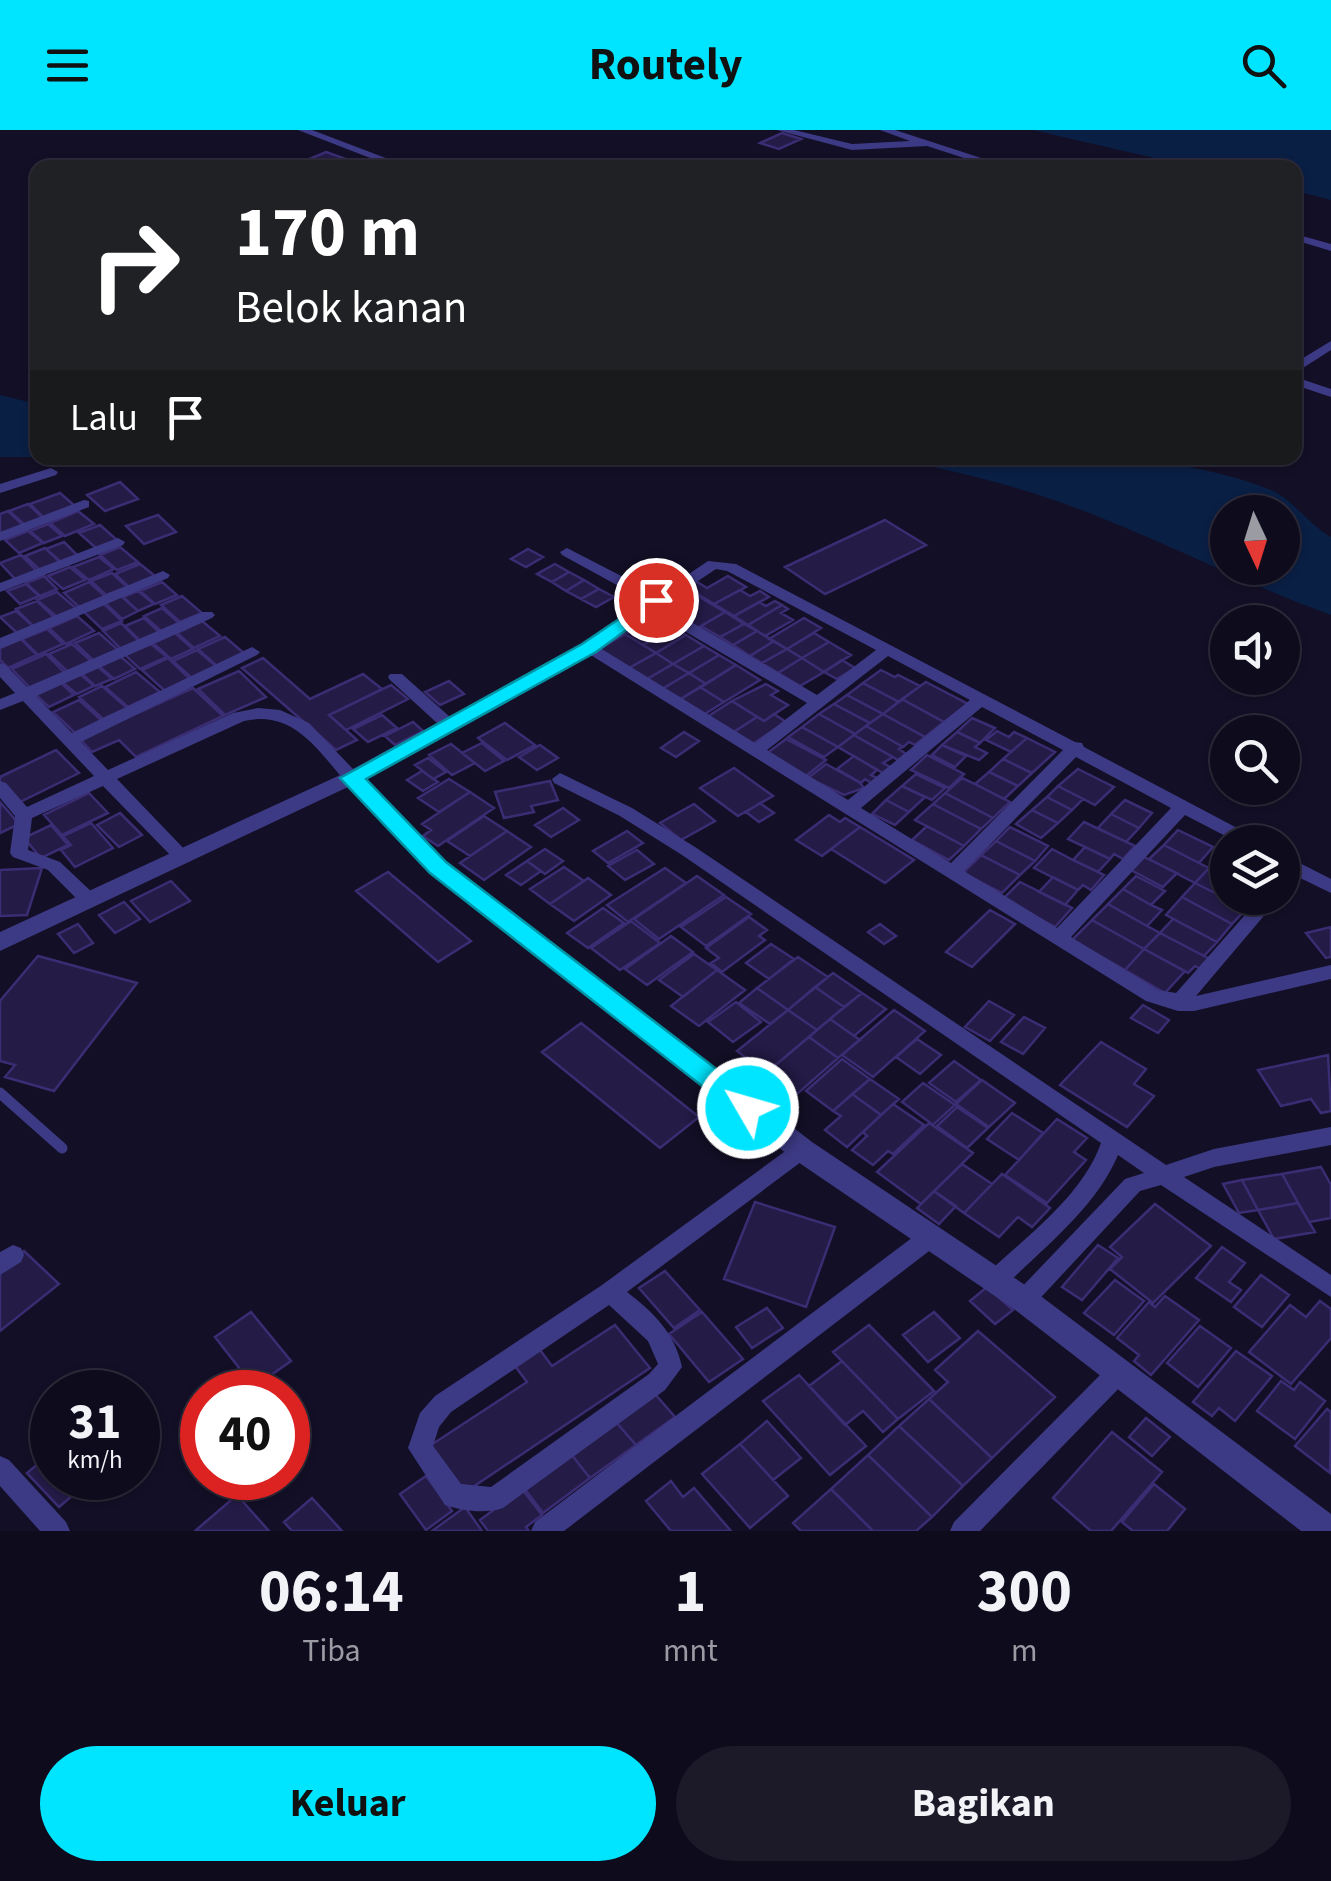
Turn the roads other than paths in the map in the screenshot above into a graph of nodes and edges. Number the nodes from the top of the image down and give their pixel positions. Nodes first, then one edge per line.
1 (303, 130) edge
2 (782, 130) edge
3 (885, 130) edge
4 (932, 143) junction
5 (385, 160) edge
6 (983, 160) edge
7 (1302, 240) edge
8 (1331, 248) edge
9 (1331, 345) edge
10 (1302, 365) edge
11 (1302, 383) edge
12 (1331, 393) edge
13 (51, 472) dead end
14 (0, 489) edge
15 (84, 504) dead end
16 (0, 537) edge
17 (118, 542) dead end
18 (568, 552) dead end
19 (164, 575) dead end
20 (0, 588) edge
21 (653, 602) junction
22 (207, 615) dead end
23 (0, 644) edge
24 (589, 648) junction
25 (886, 650) junction
26 (252, 652) dead end
27 (0, 668) edge
28 (396, 677) dead end
29 (26, 694) junction
30 (980, 698) junction
31 (818, 703) junction
32 (0, 706) edge
33 (450, 726) junction
34 (72, 740) junction
35 (1076, 748) junction
36 (755, 752) junction
37 (107, 777) junction
38 (351, 778) junction
39 (560, 779) dead end
40 (0, 787) edge
41 (1183, 806) junction
42 (850, 808) junction
43 (24, 815) junction
44 (1218, 825) edge
45 (19, 853) junction
46 (183, 858) junction
47 (0, 859) edge
48 (1300, 870) edge
49 (951, 872) junction
50 (1331, 887) edge
51 (90, 900) junction
52 (1255, 915) edge
53 (1058, 939) junction
54 (0, 942) edge
55 (1331, 972) edge
56 (1178, 1004) junction
57 (0, 1093) edge
58 (1331, 1136) edge
59 (1112, 1141) junction
60 (62, 1148) dead end
61 (802, 1150) junction
62 (1160, 1175) junction
63 (929, 1238) junction
64 (995, 1281) junction
65 (1331, 1287) edge
66 (610, 1292) junction
67 (1024, 1300) junction
68 (1117, 1374) junction
69 (5, 1482) edge
70 (56, 1531) edge
71 (544, 1531) edge
72 (963, 1531) edge
73 (1327, 1531) edge

1 - 5 street
2 - 4 street
3 - 4 street
4 - 6 street
7 - 8 street
9 - 10 street
11 - 12 street
13 - 14 street
15 - 16 street
17 - 20 street
18 - 21 street
19 - 23 street
21 - 24 street
21 - 25 street
21 - 31 street
22 - 29 street
24 - 33 street
24 - 36 street
25 - 30 street
25 - 31 street
26 - 34 street
27 - 29 street
28 - 33 street
29 - 32 street
29 - 34 street
30 - 35 street
30 - 42 street
31 - 36 street
33 - 38 street
34 - 37 street
35 - 41 street
35 - 49 street
36 - 42 street
37 - 38 street
37 - 43 street
37 - 46 street
38 - 46 street
38 - 61 street
39 - 59 street
40 - 43 street
41 - 44 street
41 - 53 street
42 - 49 street
43 - 45 street
45 - 47 street
45 - 51 street
46 - 51 street
48 - 50 street
49 - 53 street
51 - 54 street
52 - 56 street
53 - 56 street
55 - 56 street
57 - 60 lane
58 - 62 street
59 - 62 street
59 - 64 street
61 - 63 street
61 - 66 street
62 - 65 street
62 - 67 street
63 - 64 street
63 - 71 street
64 - 67 street
66 - 66 street
67 - 68 street
68 - 72 street
68 - 73 street
69 - 70 street

